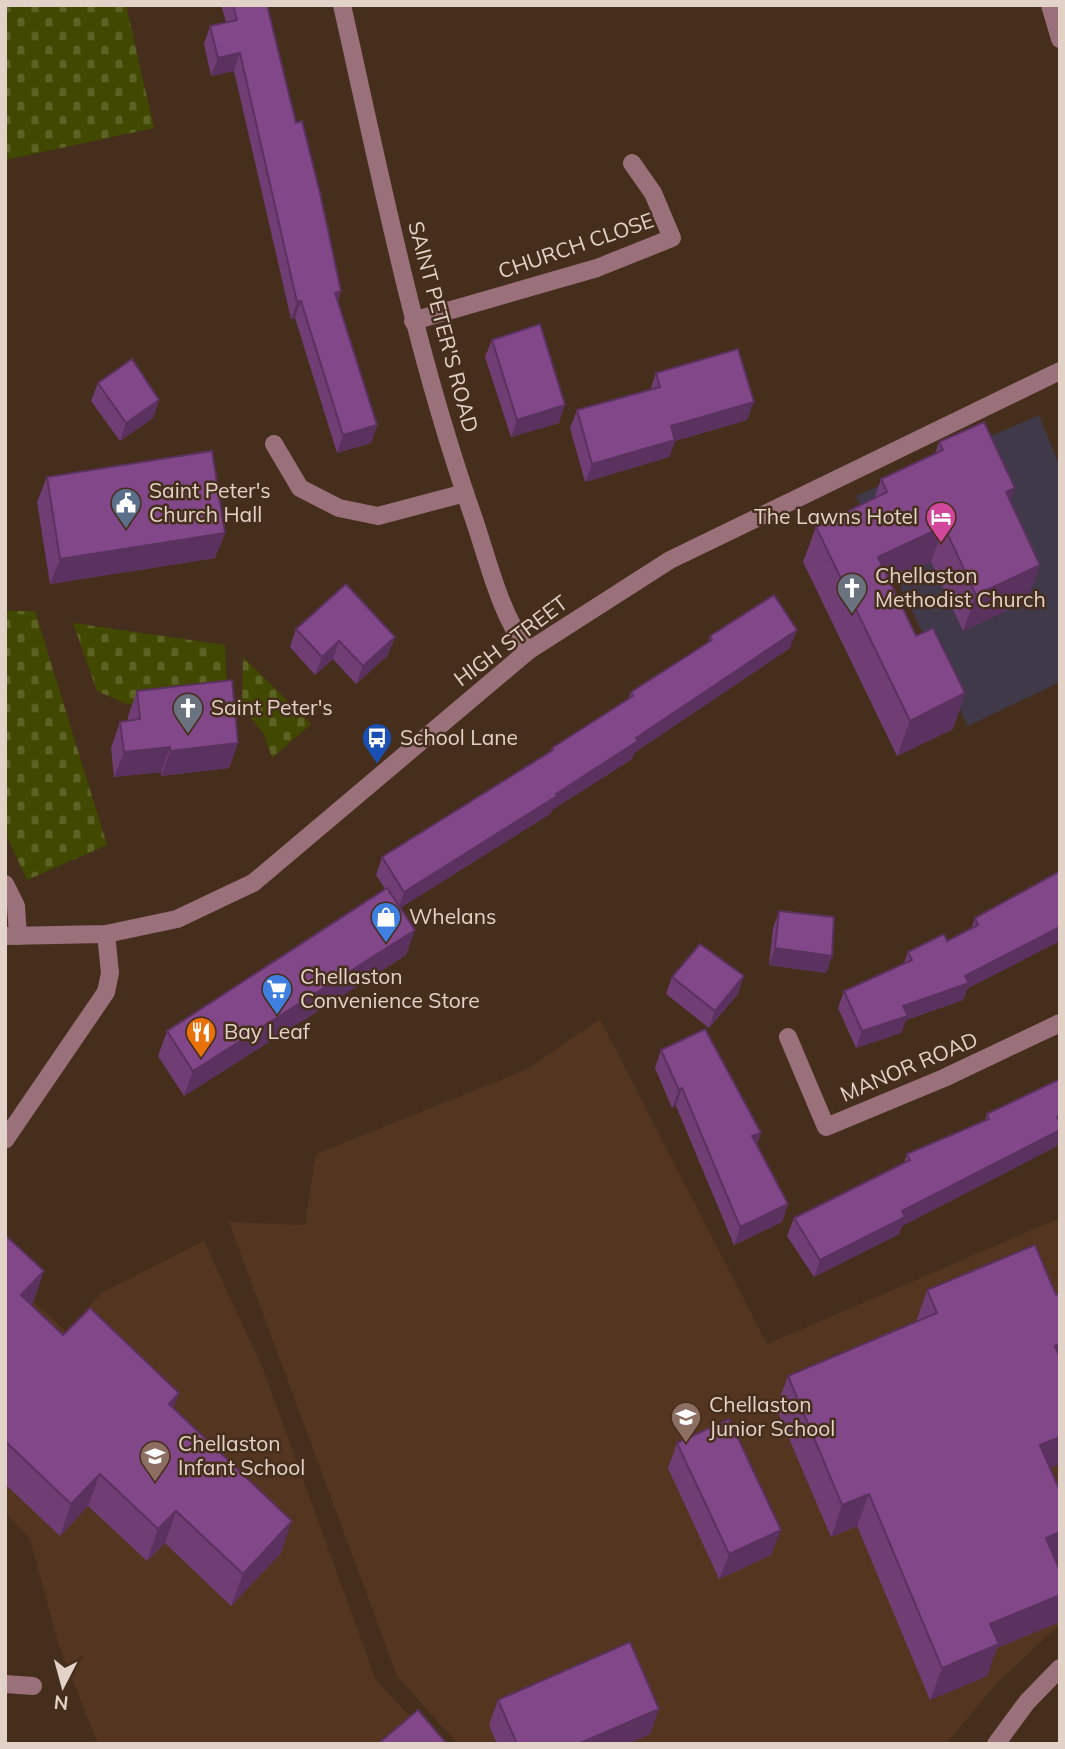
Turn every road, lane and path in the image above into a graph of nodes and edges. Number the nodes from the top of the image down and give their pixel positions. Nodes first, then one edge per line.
1 (342, 5) edge
2 (1050, 5) edge
3 (1060, 38) edge
4 (632, 163) dead end
5 (414, 321) junction
6 (1060, 371) edge
7 (274, 444) dead end
8 (465, 493) junction
9 (528, 651) junction
10 (5, 884) edge
11 (106, 934) junction
12 (12, 936) edge
13 (1060, 1023) edge
14 (788, 1037) dead end
15 (5, 1140) edge
16 (1060, 1668) edge
17 (5, 1684) edge
18 (33, 1686) dead end
19 (996, 1744) edge

1 - 5 street, SAINT PETER'S ROAD
2 - 3 street
4 - 5 street, CHURCH CLOSE
5 - 8 street, SAINT PETER'S ROAD
6 - 9 street, HIGH STREET
7 - 8 street
8 - 9 street, SAINT PETER'S ROAD
9 - 11 street, HIGH STREET
10 - 12 street
11 - 12 street, HIGH STREET
11 - 15 street
13 - 14 street, MANOR ROAD
16 - 19 street
17 - 18 street

